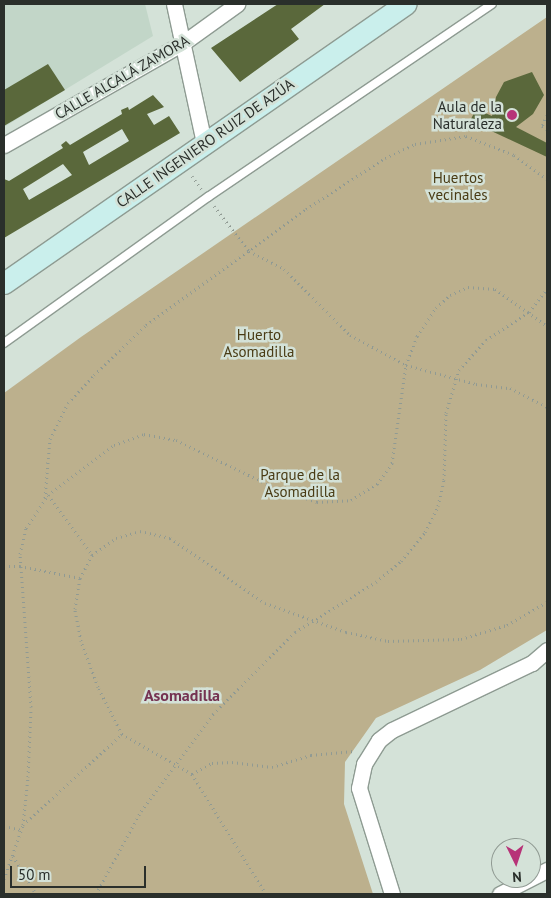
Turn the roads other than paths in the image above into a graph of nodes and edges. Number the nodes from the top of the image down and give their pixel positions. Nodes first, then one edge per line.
1 (174, 4) edge
2 (237, 4) edge
3 (406, 4) edge
4 (492, 4) edge
5 (183, 43) junction
6 (204, 144) junction
7 (4, 145) edge
8 (4, 283) edge
9 (4, 343) edge
10 (547, 650) edge
11 (547, 870) edge
12 (392, 894) edge
13 (500, 894) edge

1 - 5 street
2 - 5 street, CALLE ALCALÁ ZAMORA
3 - 6 street, CALLE INGENIERO RUIZ DE AZÚA
4 - 9 lane
5 - 6 street
5 - 7 street, CALLE ALCALÁ ZAMORA
6 - 8 street, CALLE INGENIERO RUIZ DE AZÚA
10 - 12 street
11 - 13 street

